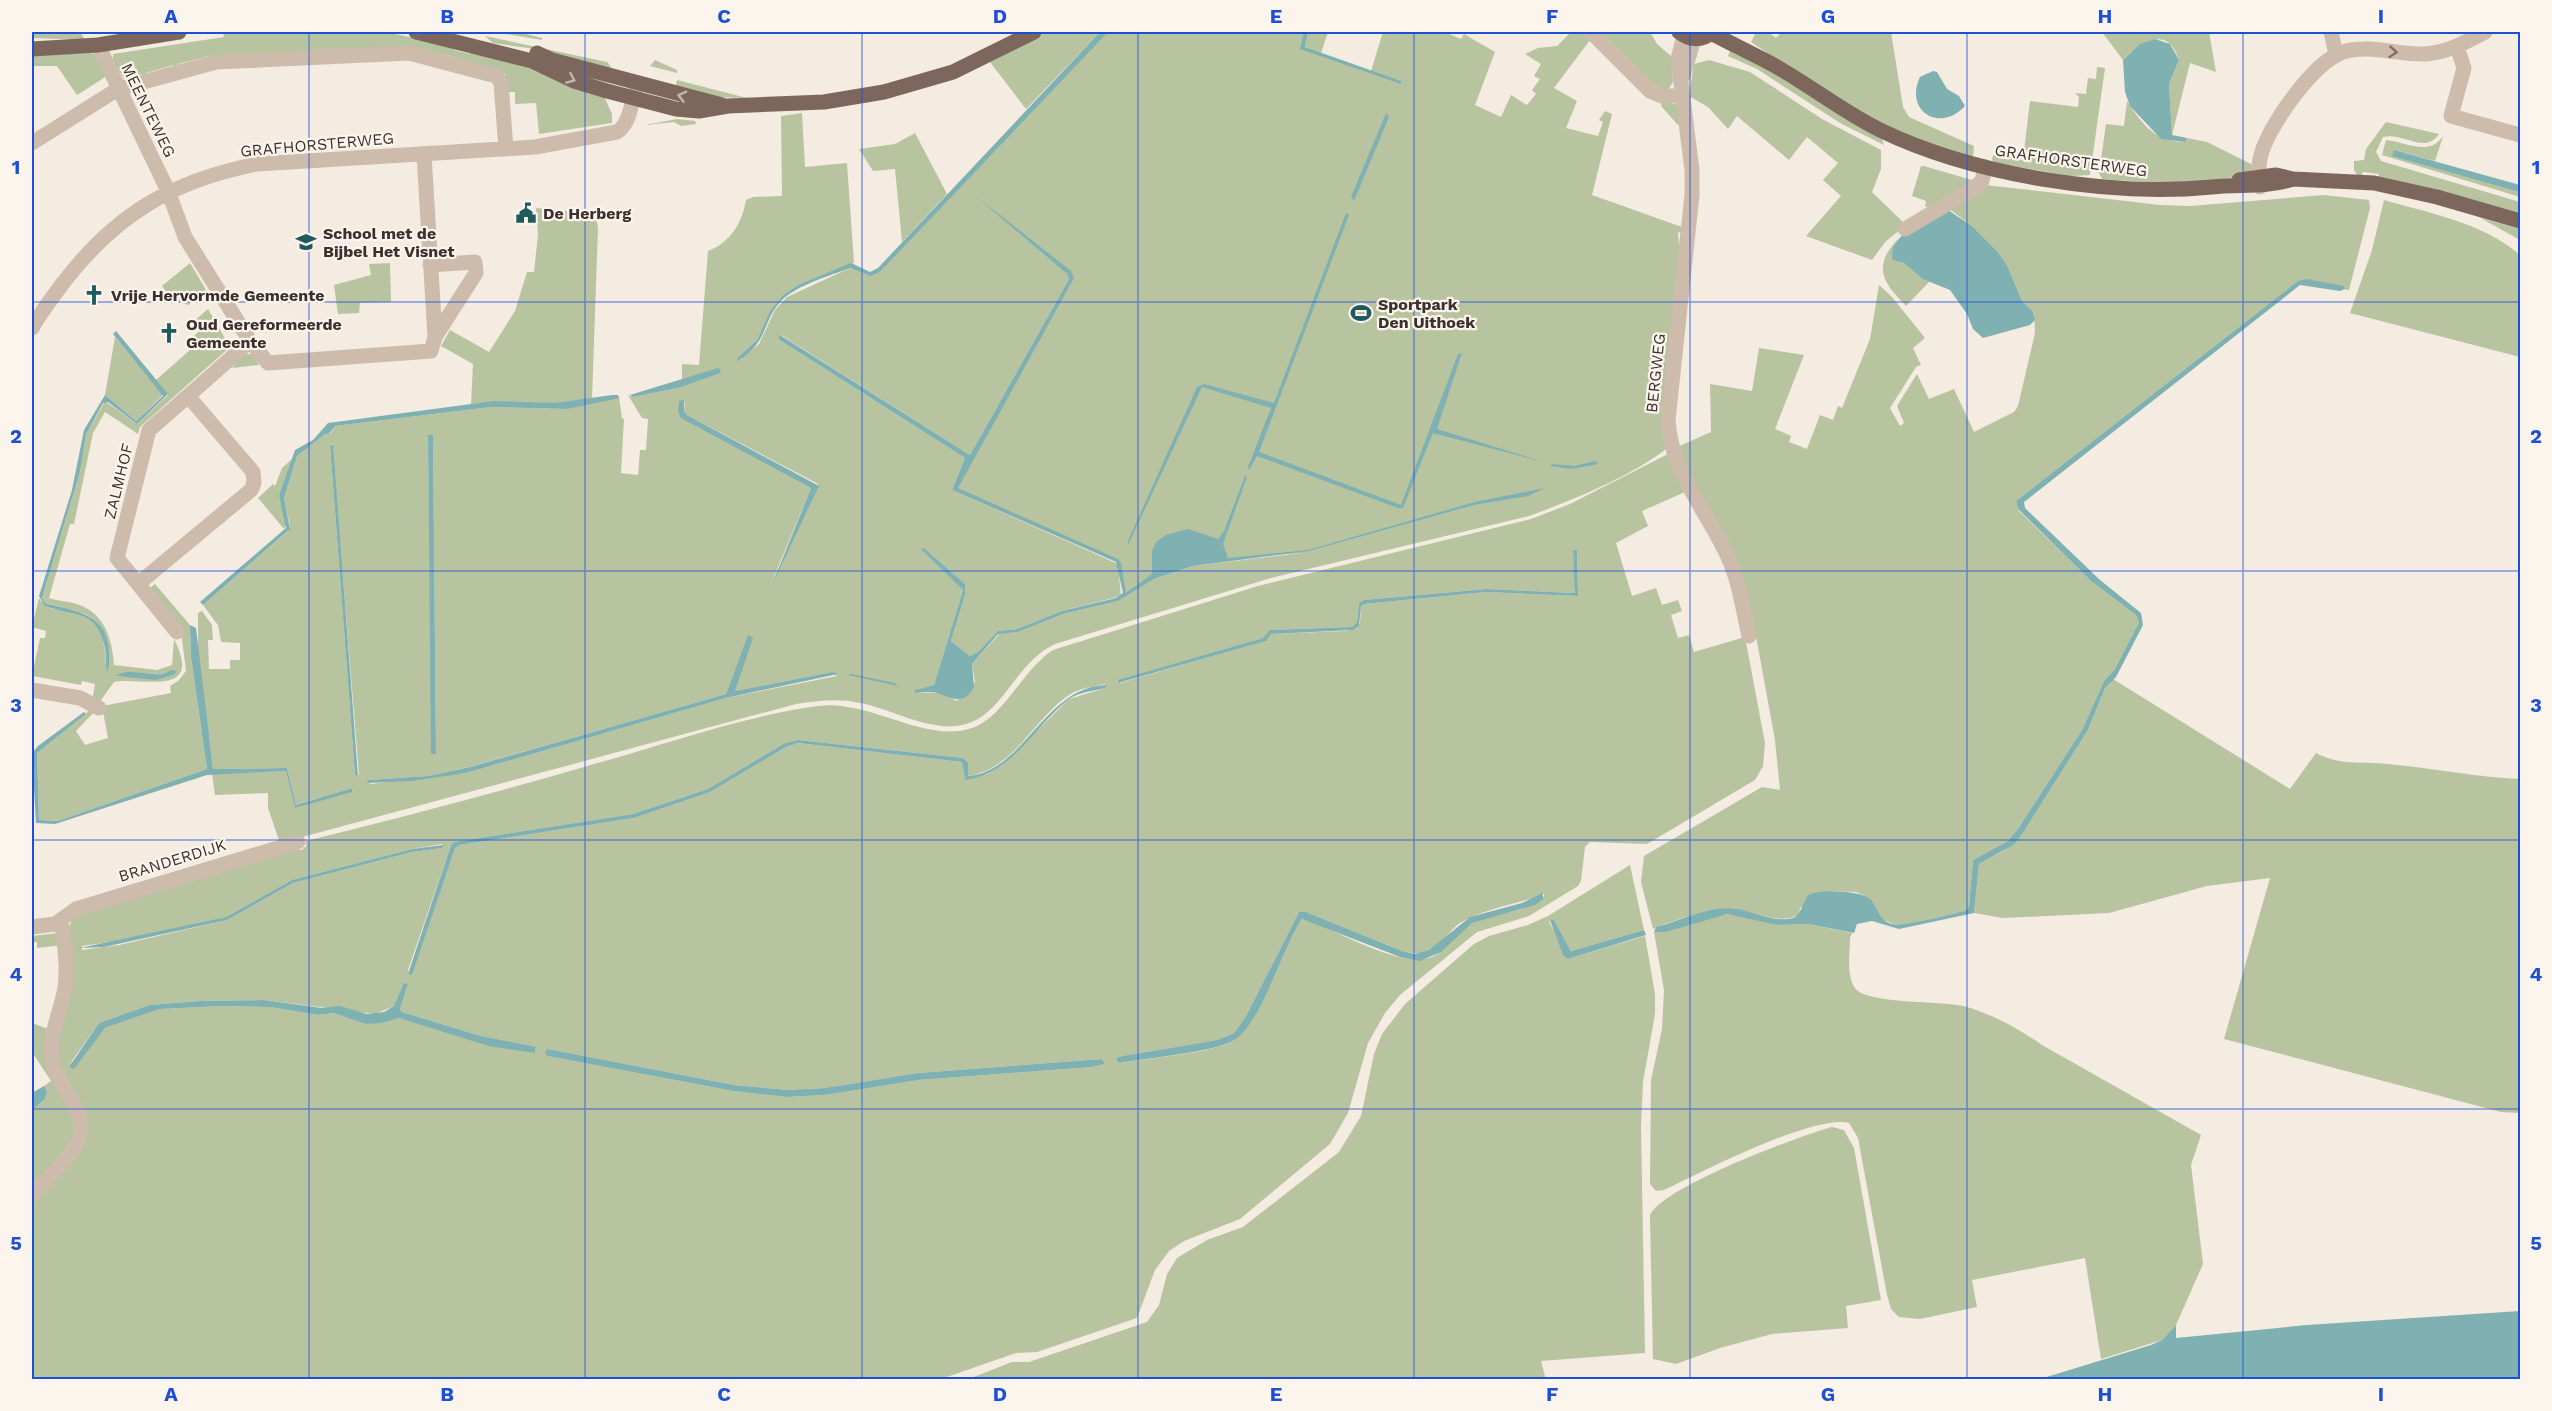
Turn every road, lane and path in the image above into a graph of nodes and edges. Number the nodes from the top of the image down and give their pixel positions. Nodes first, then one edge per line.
1 (179, 32) edge
2 (416, 32) edge
3 (1034, 32) edge
4 (1591, 32) edge
5 (1712, 32) edge
6 (1729, 32) edge
7 (2331, 32) edge
8 (2485, 32) edge
9 (1686, 35) edge
10 (98, 45) junction
11 (2457, 47) junction
12 (32, 49) edge
13 (2336, 55) junction
14 (1767, 62) junction
15 (118, 88) junction
16 (635, 91) junction
17 (1683, 96) junction
18 (2520, 135) edge
19 (32, 143) edge
20 (506, 149) junction
21 (424, 154) junction
22 (1985, 167) junction
23 (2260, 181) junction
24 (168, 191) junction
25 (2520, 221) edge
26 (1905, 229) dead end
27 (430, 265) junction
28 (34, 320) edge
29 (435, 337) junction
30 (250, 341) junction
31 (188, 396) junction
32 (138, 584) junction
33 (177, 632) dead end
34 (1749, 636) dead end
35 (32, 690) edge
36 (99, 708) dead end
37 (298, 842) dead end
38 (61, 920) junction
39 (32, 927) edge
40 (32, 1195) edge

1 - 10 main road
2 - 16 main road
3 - 16 main road
4 - 17 street
5 - 9 main road
5 - 14 main road, GRAFHORSTERWEG
6 - 14 main road, GRAFHORSTERWEG
7 - 13 street
8 - 11 street
9 - 17 street, BERGWEG
10 - 12 main road
10 - 15 street, MEENTEWEG
13 -> 11 street
11 - 18 street
13 - 23 street
14 - 22 main road, GRAFHORSTERWEG
15 - 19 street
15 - 20 street
15 - 24 street, MEENTEWEG
16 - 20 street, GRAFHORSTERWEG
17 - 34 street, BERGWEG
20 - 21 street, GRAFHORSTERWEG
21 - 24 street, GRAFHORSTERWEG
21 - 27 street
22 - 23 main road, GRAFHORSTERWEG
22 - 26 street, GRAFHORSTERWEG
23 - 25 main road, GRAFHORSTERWEG
24 - 28 street, GRAFHORSTERWEG
24 - 30 street, MEENTEWEG
27 - 29 street
27 - 29 street
29 - 30 street, MEENTEWEG
30 - 31 street
31 - 32 street, ZALMHOF
31 - 32 street
32 - 33 street, ZALMHOF
35 - 36 street
37 - 38 street, BRANDERDIJK
38 - 39 street, BRANDERDIJK
38 - 40 street

